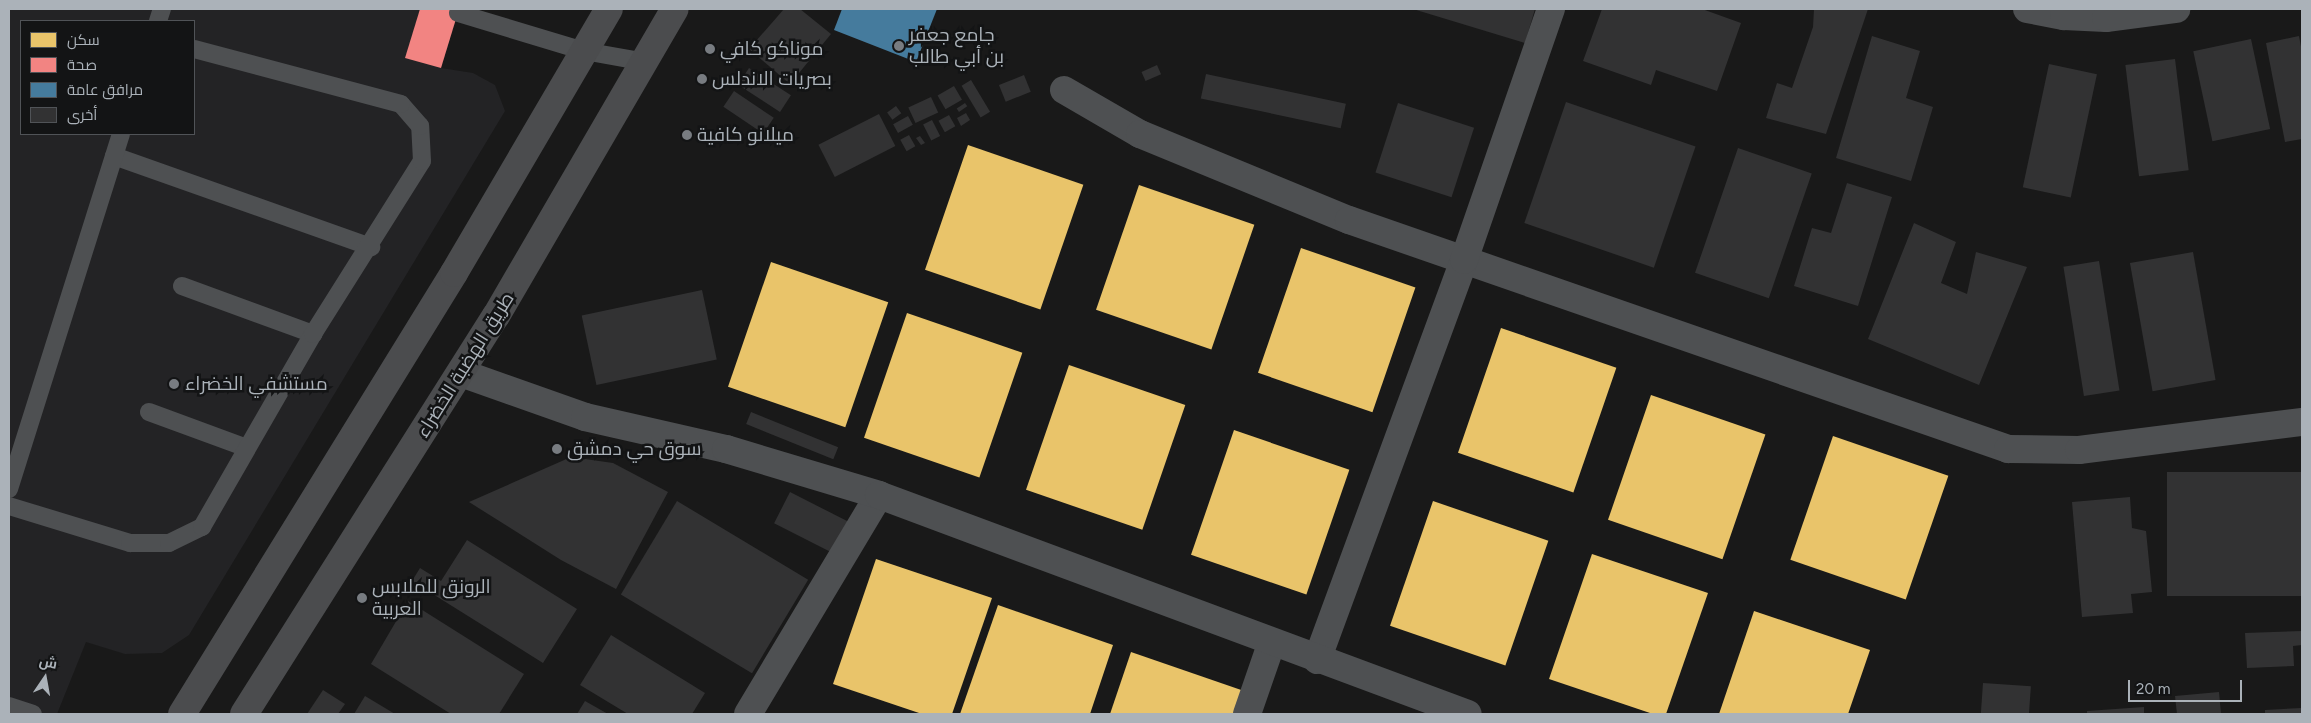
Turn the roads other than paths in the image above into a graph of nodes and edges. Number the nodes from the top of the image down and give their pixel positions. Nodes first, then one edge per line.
1 (609, 9) edge
2 (675, 9) edge
3 (1551, 9) edge
4 (2027, 9) edge
5 (2176, 9) edge
6 (458, 13) dead end
7 (195, 49) edge
8 (584, 51) junction
9 (645, 62) junction
10 (1064, 90) dead end
11 (121, 135) edge
12 (114, 156) junction
13 (371, 247) junction
14 (1464, 260) junction
15 (182, 286) dead end
16 (313, 334) junction
17 (461, 373) junction
18 (149, 412) dead end
19 (2302, 422) edge
20 (247, 448) junction
21 (9, 489) edge
22 (879, 494) junction
23 (9, 506) edge
24 (1272, 642) junction
25 (1318, 660) junction
26 (9, 706) edge
27 (33, 714) edge
28 (182, 714) edge
29 (244, 714) edge
30 (748, 714) edge
31 (1247, 714) edge
32 (1468, 714) edge

1 - 8 main road
2 - 9 main road, طريق الهضبة الخضراء
3 - 14 street
4 - 5 street
6 - 8 lane
7 - 13 lane
8 - 9 lane
8 - 28 main road
9 - 17 main road, طريق الهضبة الخضراء
10 - 14 street
11 - 12 lane
12 - 13 lane
12 - 21 lane
13 - 16 lane
14 - 19 street
14 - 25 street
15 - 16 lane
16 - 20 lane
17 - 22 street
17 - 29 main road, طريق الهضبة الخضراء
18 - 20 lane
20 - 23 lane
22 - 24 street
22 - 30 street
24 - 25 street
24 - 31 street
25 - 32 street
26 - 27 lane

